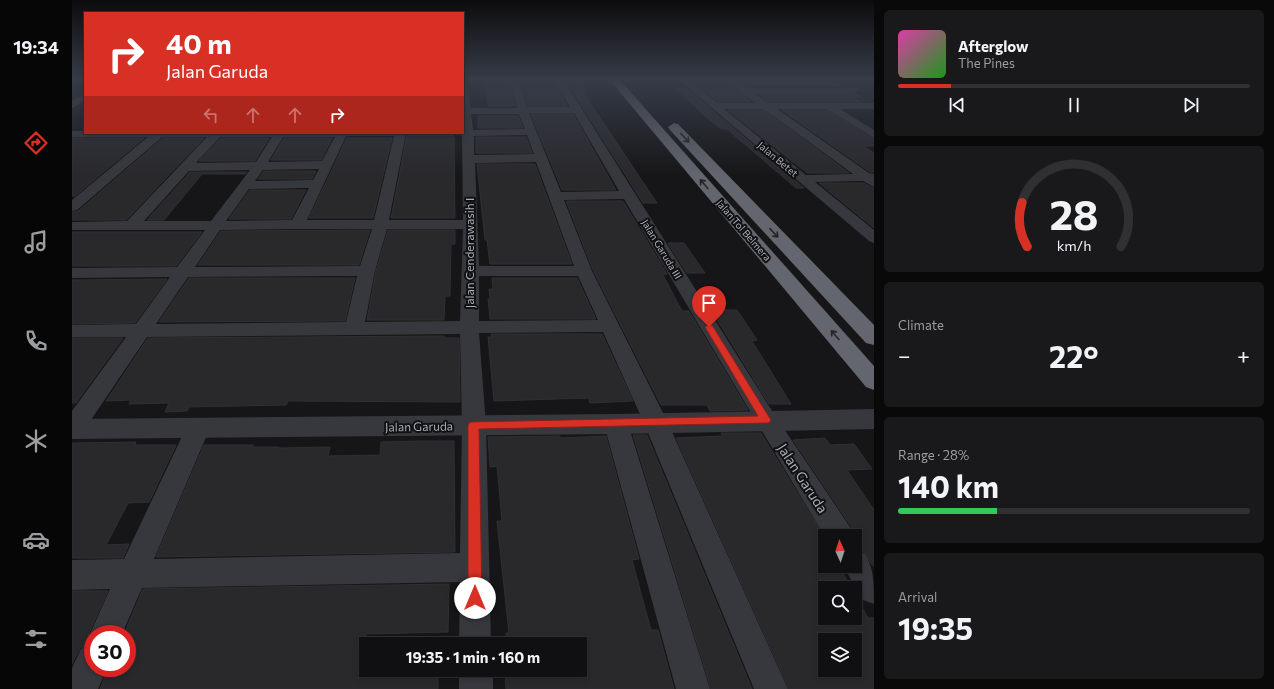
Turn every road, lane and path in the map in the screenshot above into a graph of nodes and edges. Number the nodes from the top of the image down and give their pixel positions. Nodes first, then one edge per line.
1 (467, 111) edge
2 (522, 111) edge
3 (576, 111) edge
4 (642, 111) edge
5 (659, 111) edge
6 (721, 111) edge
7 (774, 111) edge
8 (837, 111) edge
9 (531, 132) junction
10 (465, 133) edge
11 (72, 134) edge
12 (90, 134) edge
13 (160, 134) edge
14 (216, 134) edge
15 (279, 134) edge
16 (342, 134) edge
17 (400, 134) edge
18 (874, 135) edge
19 (72, 146) edge
20 (468, 158) junction
21 (541, 158) junction
22 (260, 165) junction
23 (328, 165) junction
24 (187, 167) junction
25 (801, 179) junction
26 (871, 179) edge
27 (318, 184) junction
28 (245, 186) junction
29 (629, 195) junction
30 (556, 196) junction
31 (72, 206) edge
32 (381, 224) junction
33 (470, 224) junction
34 (297, 225) junction
35 (72, 226) edge
36 (131, 226) junction
37 (215, 226) junction
38 (874, 238) edge
39 (367, 271) junction
40 (470, 271) junction
41 (584, 271) junction
42 (72, 273) edge
43 (183, 273) junction
44 (611, 326) junction
45 (469, 328) junction
46 (354, 329) junction
47 (142, 330) junction
48 (72, 331) edge
49 (874, 338) edge
50 (867, 373) edge
51 (874, 419) edge
52 (766, 420) junction
53 (656, 423) junction
54 (616, 424) junction
55 (474, 425) junction
56 (198, 428) junction
57 (72, 429) edge
58 (836, 529) edge
59 (475, 567) junction
60 (862, 571) edge
61 (134, 574) junction
62 (72, 575) edge
63 (874, 589) edge
64 (110, 625) edge
65 (475, 637) edge
66 (86, 677) edge
67 (476, 677) edge
68 (80, 689) edge
69 (476, 689) edge
70 (693, 689) edge
71 (771, 689) edge

1 - 10 street, Jalan Cenderawasih I
2 - 9 street
3 - 29 street, Jalan Garuda III
50 -> 4 highway, Jalan Tol Belmera
5 -> 49 highway, Jalan Tol Belmera
6 - 25 street, Jalan Betet
7 - 26 street
8 - 18 street
9 - 10 street
9 - 21 street
10 - 20 street, Jalan Cenderawasih I
11 - 12 street
12 - 13 street
12 - 19 street
13 - 31 street
14 - 24 street
15 - 22 street
16 - 23 street
17 - 32 street
20 - 21 street
20 - 33 street, Jalan Cenderawasih I
21 - 30 street
22 - 23 street
22 - 24 street
22 - 28 street
23 - 27 street
24 - 36 street
25 - 26 street
25 - 38 street, Jalan Betet
27 - 28 street
27 - 34 street
28 - 37 street
29 - 30 street
29 - 52 street, Jalan Garuda III
30 - 41 street
32 - 33 street
32 - 34 street
32 - 39 street
33 - 40 street, Jalan Cenderawasih I
34 - 37 street
35 - 36 street
36 - 37 street
37 - 43 street
39 - 43 street
39 - 46 street
40 - 41 street
40 - 45 street, Jalan Cenderawasih I
41 - 44 street
42 - 43 street
43 - 47 street
44 - 45 street
44 - 53 street
45 - 46 street
45 - 55 street, Jalan Cenderawasih I
46 - 47 street
47 - 48 street
47 - 57 street
51 - 52 street, Jalan Garuda
52 - 53 street, Jalan Garuda
52 - 58 street, Jalan Garuda
53 - 54 street, Jalan Garuda
53 - 71 street
54 - 55 street, Jalan Garuda
54 - 70 street
55 - 56 street, Jalan Garuda
55 - 59 street, Jalan Cenderawasih I
56 - 57 street, Jalan Garuda
56 - 61 street
59 - 61 street
59 - 65 street, Jalan Cenderawasih I
60 - 63 street
61 - 62 street
61 - 64 street
66 - 68 street
67 - 69 street

